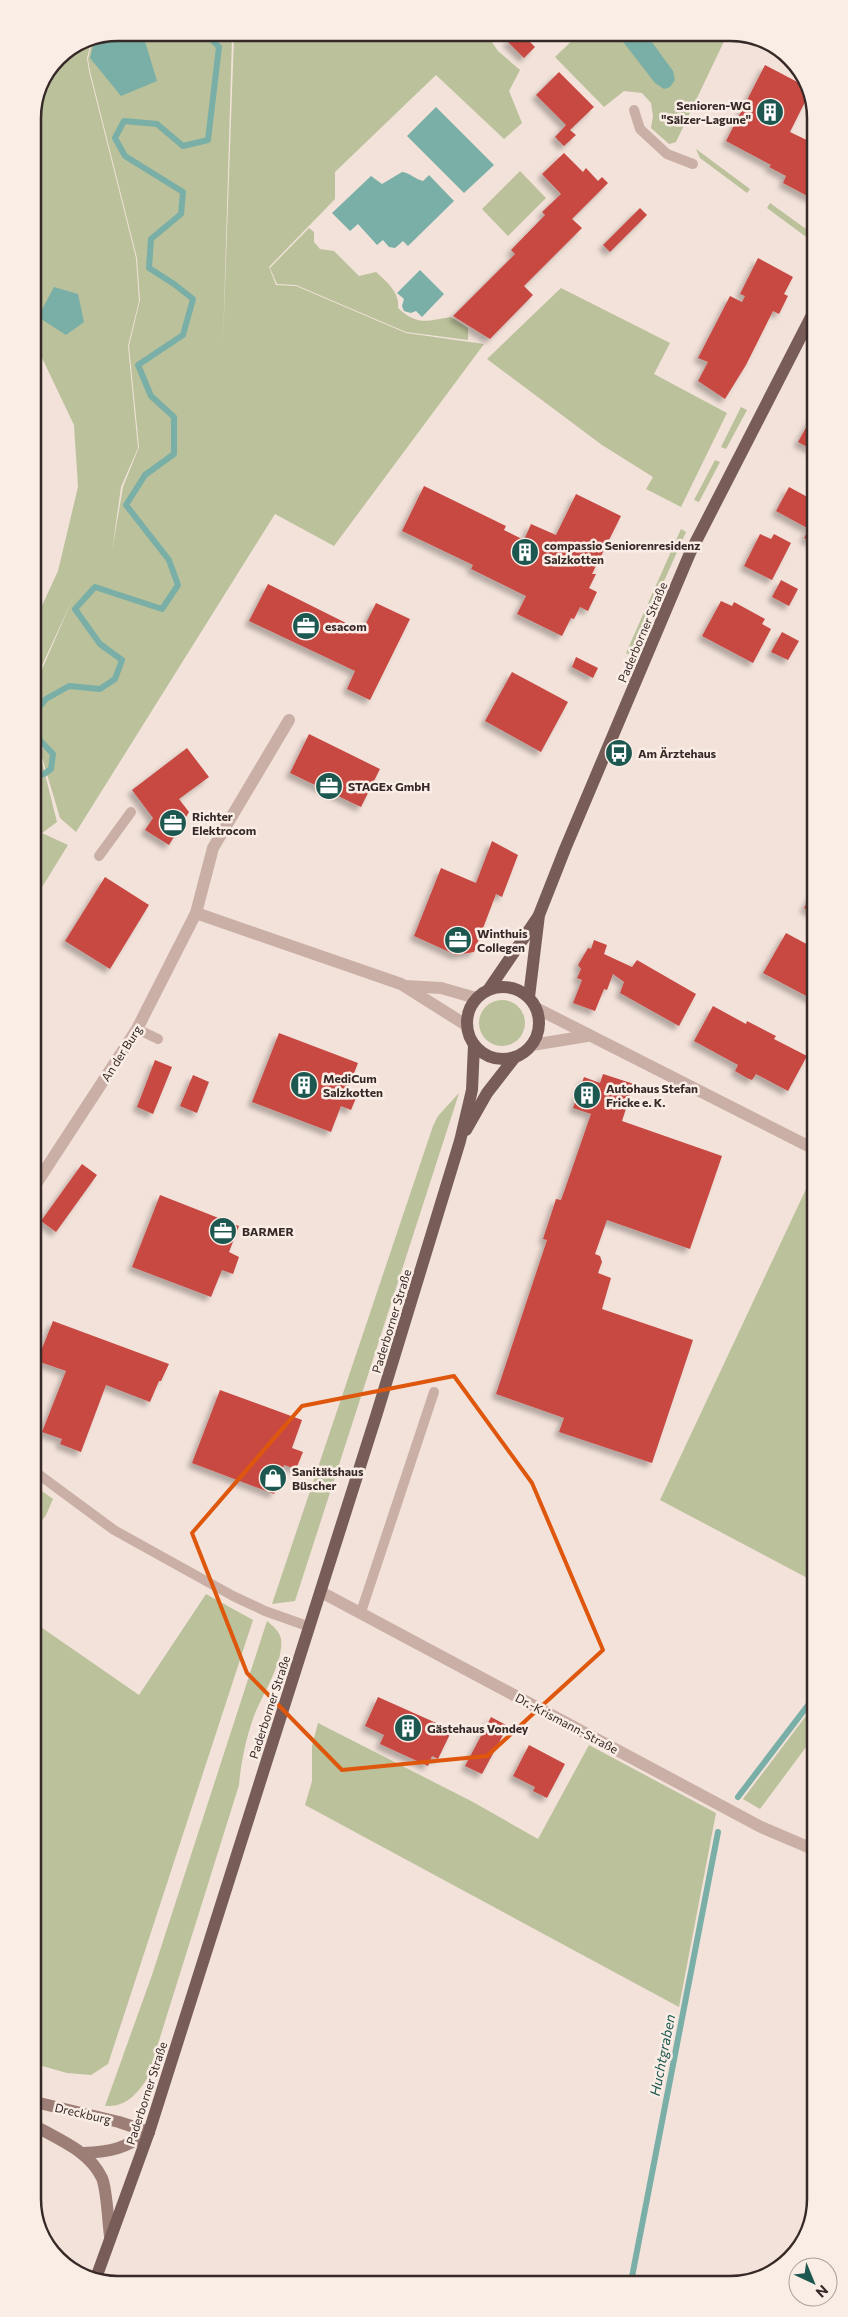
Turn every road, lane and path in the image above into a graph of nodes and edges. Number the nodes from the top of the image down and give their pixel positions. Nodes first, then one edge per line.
1 (634, 110) dead end
2 (693, 164) dead end
3 (807, 325) edge
4 (289, 720) dead end
5 (131, 812) dead end
6 (99, 856) dead end
7 (196, 913) junction
8 (540, 915) junction
9 (405, 986) junction
10 (489, 989) junction
11 (528, 997) junction
12 (476, 998) junction
13 (536, 1008) junction
14 (466, 1025) junction
15 (138, 1029) junction
16 (587, 1036) junction
17 (158, 1039) dead end
18 (474, 1045) junction
19 (532, 1045) junction
20 (515, 1057) junction
21 (460, 1141) junction
22 (807, 1142) edge
23 (41, 1176) edge
24 (434, 1392) dead end
25 (41, 1476) edge
26 (321, 1592) junction
27 (361, 1612) junction
28 (310, 1627) junction
29 (807, 1847) edge
30 (41, 2103) edge
31 (41, 2129) edge
32 (149, 2132) junction
33 (83, 2153) junction
34 (110, 2236) junction
35 (98, 2273) edge

1 - 2 lane
3 - 8 main road, Paderborner Straße
4 - 7 street, An der Burg
5 - 6 lane
7 - 9 street
7 - 15 street, An der Burg
8 - 10 main road, Paderborner Straße
8 - 11 main road, Paderborner Straße
9 - 12 street
9 - 14 street
10 - 11 main road
10 - 12 main road, Paderborner Straße
11 - 13 main road
12 - 14 main road
13 - 16 street
13 - 19 main road
14 - 18 main road, Paderborner Straße
15 - 17 lane
15 - 23 street, An der Burg
16 - 19 street
16 - 22 street
18 - 20 main road
18 - 21 main road, Paderborner Straße
19 - 20 main road, Paderborner Straße
20 - 21 main road, Paderborner Straße
21 - 26 main road, Paderborner Straße
24 - 27 lane
25 - 28 lane
26 - 27 street, Dr.-Krismann-Straße
26 - 28 main road, Paderborner Straße
27 - 29 street, Dr.-Krismann-Straße
28 - 32 main road, Paderborner Straße
30 - 32 street, Dreckburg
31 - 33 street
32 - 33 street
32 - 34 main road, Paderborner Straße
33 - 34 street
34 - 35 main road, Paderborner Straße

